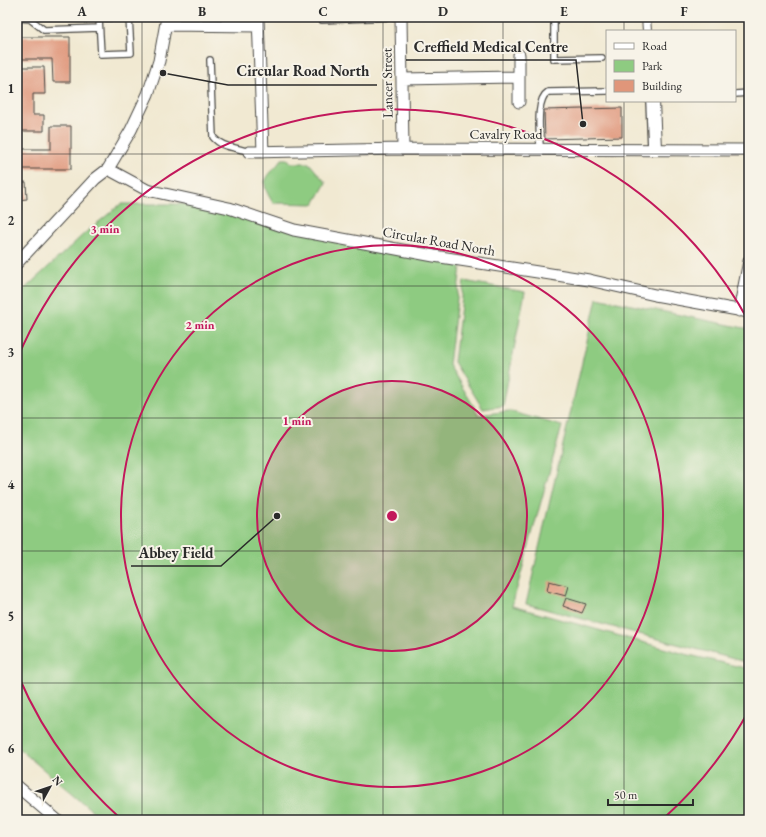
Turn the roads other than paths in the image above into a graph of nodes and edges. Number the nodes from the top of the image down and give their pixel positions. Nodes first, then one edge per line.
1 (123, 17) edge
2 (129, 17) edge
3 (392, 17) edge
4 (401, 17) edge
5 (554, 17) edge
6 (646, 17) edge
7 (17, 18) edge
8 (322, 20) dead end
9 (167, 21) edge
10 (258, 21) edge
11 (100, 28) junction
12 (647, 30) edge
13 (519, 54) dead end
14 (602, 58) dead end
15 (210, 60) dead end
16 (519, 77) junction
17 (402, 79) junction
18 (606, 91) edge
19 (749, 93) edge
20 (736, 94) edge
21 (519, 102) dead end
22 (649, 102) edge
23 (655, 102) edge
24 (403, 149) junction
25 (540, 149) junction
26 (654, 149) junction
27 (749, 150) edge
28 (249, 152) joint
29 (263, 152) junction
30 (108, 170) junction
31 (749, 261) edge
32 (17, 263) edge
33 (744, 311) edge
34 (17, 786) edge
35 (57, 820) edge

1 - 11 lane
2 - 11 lane
3 - 8 lane
4 - 17 street, Lancer Street
5 - 14 lane
6 - 12 street
7 - 11 lane
9 - 10 street
9 - 30 street
10 - 29 street
13 - 16 street
15 - 28 lane
16 - 17 street
16 - 21 street
17 - 24 street, Lancer Street
18 - 25 lane
19 - 20 lane
22 - 26 lane
23 - 26 street
24 - 25 street, Cavalry Road
24 - 29 street, Cavalry Road
25 - 26 street, Cavalry Road
26 - 27 street, Cavalry Road
28 - 29 street, Cavalry Road
30 - 32 street
30 - 33 street, Circular Road North
31 - 33 street
34 - 35 street

